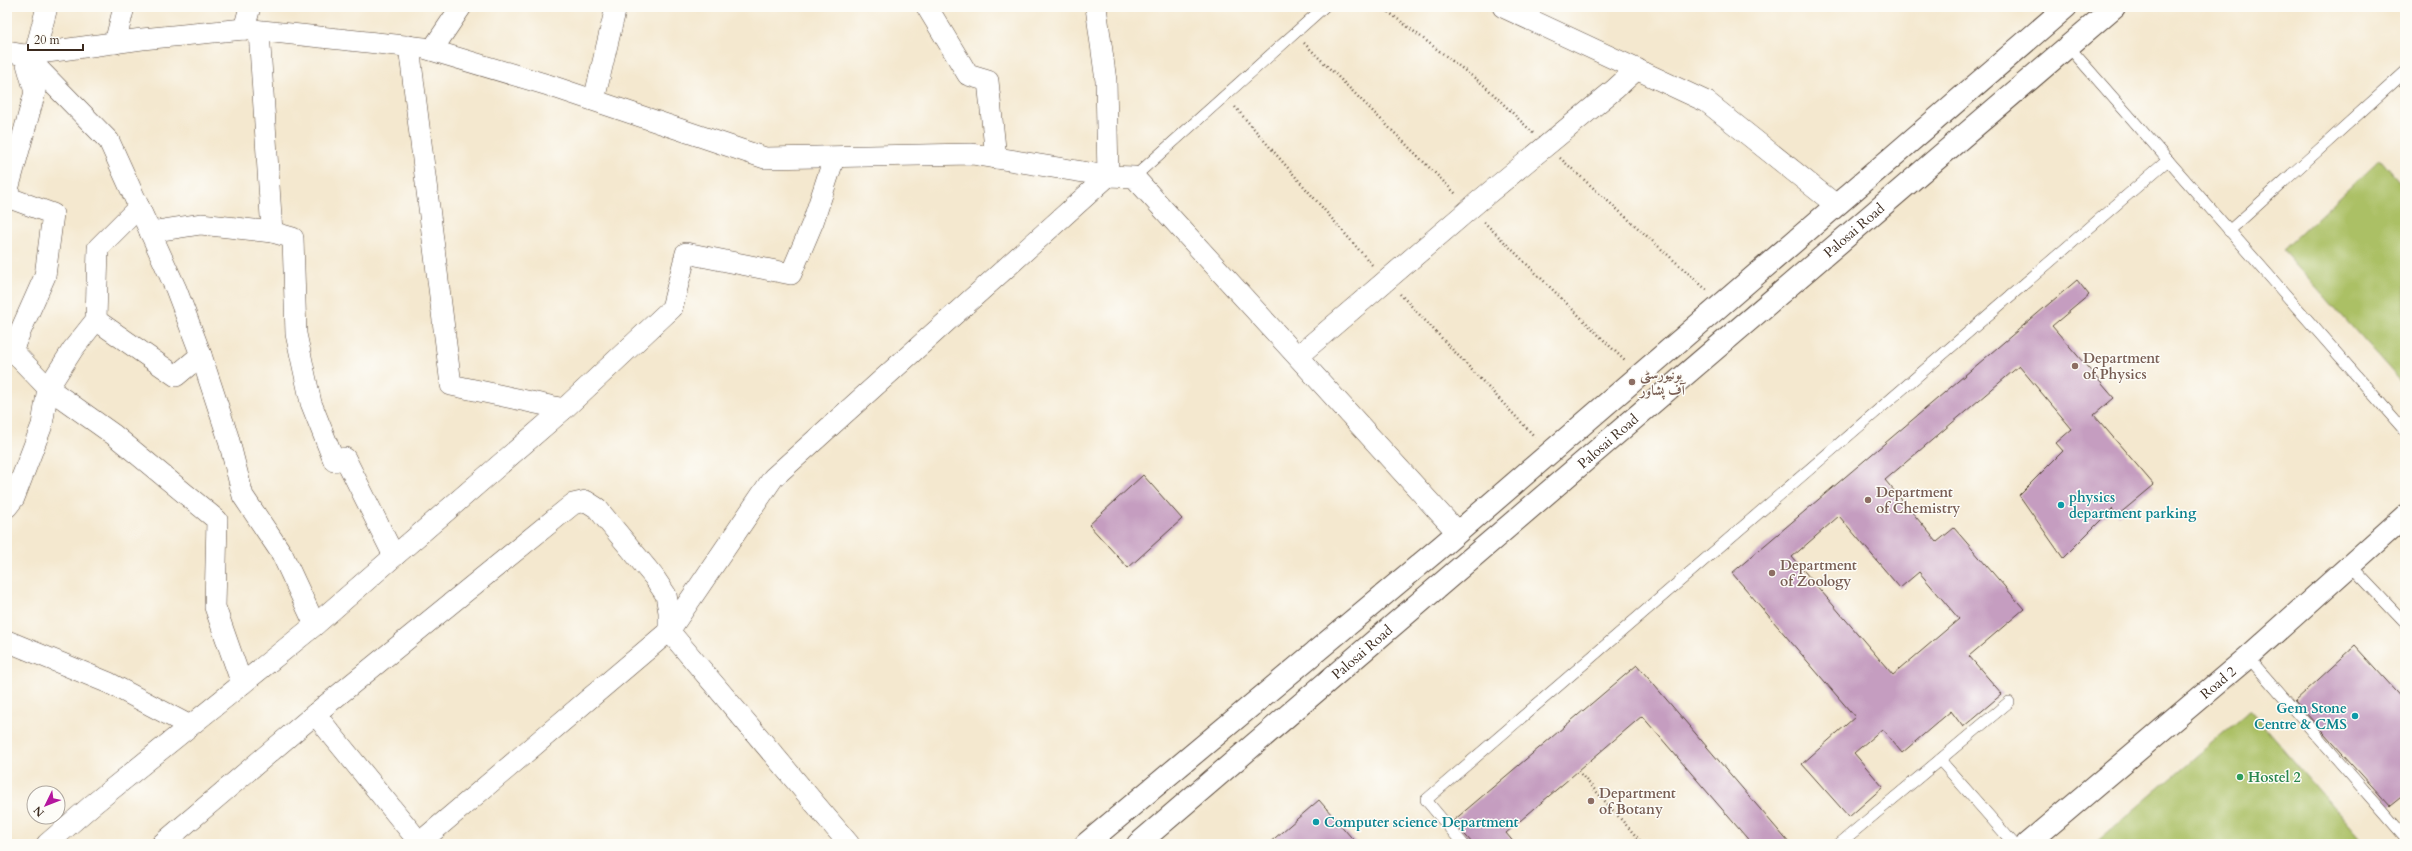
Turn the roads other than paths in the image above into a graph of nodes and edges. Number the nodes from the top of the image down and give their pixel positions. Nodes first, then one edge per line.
1 (47, 7) edge
2 (124, 7) edge
3 (250, 7) edge
4 (461, 7) edge
5 (616, 7) edge
6 (927, 7) edge
7 (1096, 7) edge
8 (1324, 7) edge
9 (1503, 7) edge
10 (2066, 7) edge
11 (2114, 7) edge
12 (251, 30) junction
13 (116, 43) junction
14 (409, 46) junction
15 (2068, 46) junction
16 (432, 50) junction
17 (22, 53) edge
18 (1636, 69) junction
19 (2405, 72) edge
20 (594, 100) junction
21 (834, 158) junction
22 (996, 158) junction
23 (2168, 160) junction
24 (1108, 176) junction
25 (1134, 177) junction
26 (7, 193) edge
27 (7, 197) edge
28 (1836, 205) junction
29 (139, 206) junction
30 (2229, 231) junction
31 (150, 232) junction
32 (272, 232) junction
33 (1751, 278) junction
34 (1770, 303) junction
35 (96, 320) junction
36 (9, 348) edge
37 (201, 355) junction
38 (1298, 356) junction
39 (48, 388) junction
40 (564, 409) junction
41 (2405, 431) edge
42 (7, 507) edge
43 (2405, 516) edge
44 (1457, 532) junction
45 (394, 556) junction
46 (1474, 556) junction
47 (2350, 564) junction
48 (2405, 623) edge
49 (315, 625) junction
50 (669, 631) junction
51 (7, 641) edge
52 (2248, 657) junction
53 (242, 684) junction
54 (2009, 702) dead end
55 (315, 714) junction
56 (190, 726) junction
57 (1940, 760) junction
58 (2405, 837) edge
59 (419, 843) edge
60 (47, 844) edge
61 (162, 844) edge
62 (849, 844) edge
63 (1086, 844) edge
64 (1138, 844) edge
65 (1463, 844) edge
66 (1839, 844) edge
67 (2014, 844) edge
68 (2027, 844) edge

1 - 17 street
2 - 13 street
3 - 12 street
4 - 16 street
5 - 20 street
6 - 22 street
7 - 24 street
8 - 25 lane
9 - 18 street
10 - 28 street
11 - 15 street, Palosai Road
12 - 13 street
12 - 14 street
12 - 32 street
13 - 17 street
14 - 16 street
14 - 40 street
15 - 23 lane
15 - 34 street, Palosai Road
16 - 20 street
17 - 26 street
17 - 29 street
18 - 28 street
18 - 38 street
19 - 30 lane
20 - 21 street
21 - 22 street
21 - 40 street
22 - 24 street
23 - 30 lane
23 - 65 lane
24 - 25 street
24 - 50 street
25 - 38 street
27 - 36 street
28 - 33 street
29 - 31 street
29 - 35 street
30 - 41 lane
31 - 32 street
31 - 37 street
32 - 45 street
33 - 34 street
33 - 44 street
34 - 46 street, Palosai Road
35 - 37 street
35 - 39 street
36 - 39 street
37 - 49 street
38 - 44 street
39 - 42 street
39 - 53 street
40 - 45 street
43 - 47 street, Road 2
44 - 46 street
44 - 63 street
45 - 49 street
46 - 64 street, Palosai Road
47 - 48 lane
47 - 52 street, Road 2
49 - 53 street
50 - 55 street
50 - 59 street
50 - 62 street
51 - 56 street
52 - 58 lane
52 - 68 street, Road 2
53 - 56 street
54 - 57 lane
55 - 59 street
55 - 61 street
56 - 60 street
57 - 66 lane
57 - 67 lane

